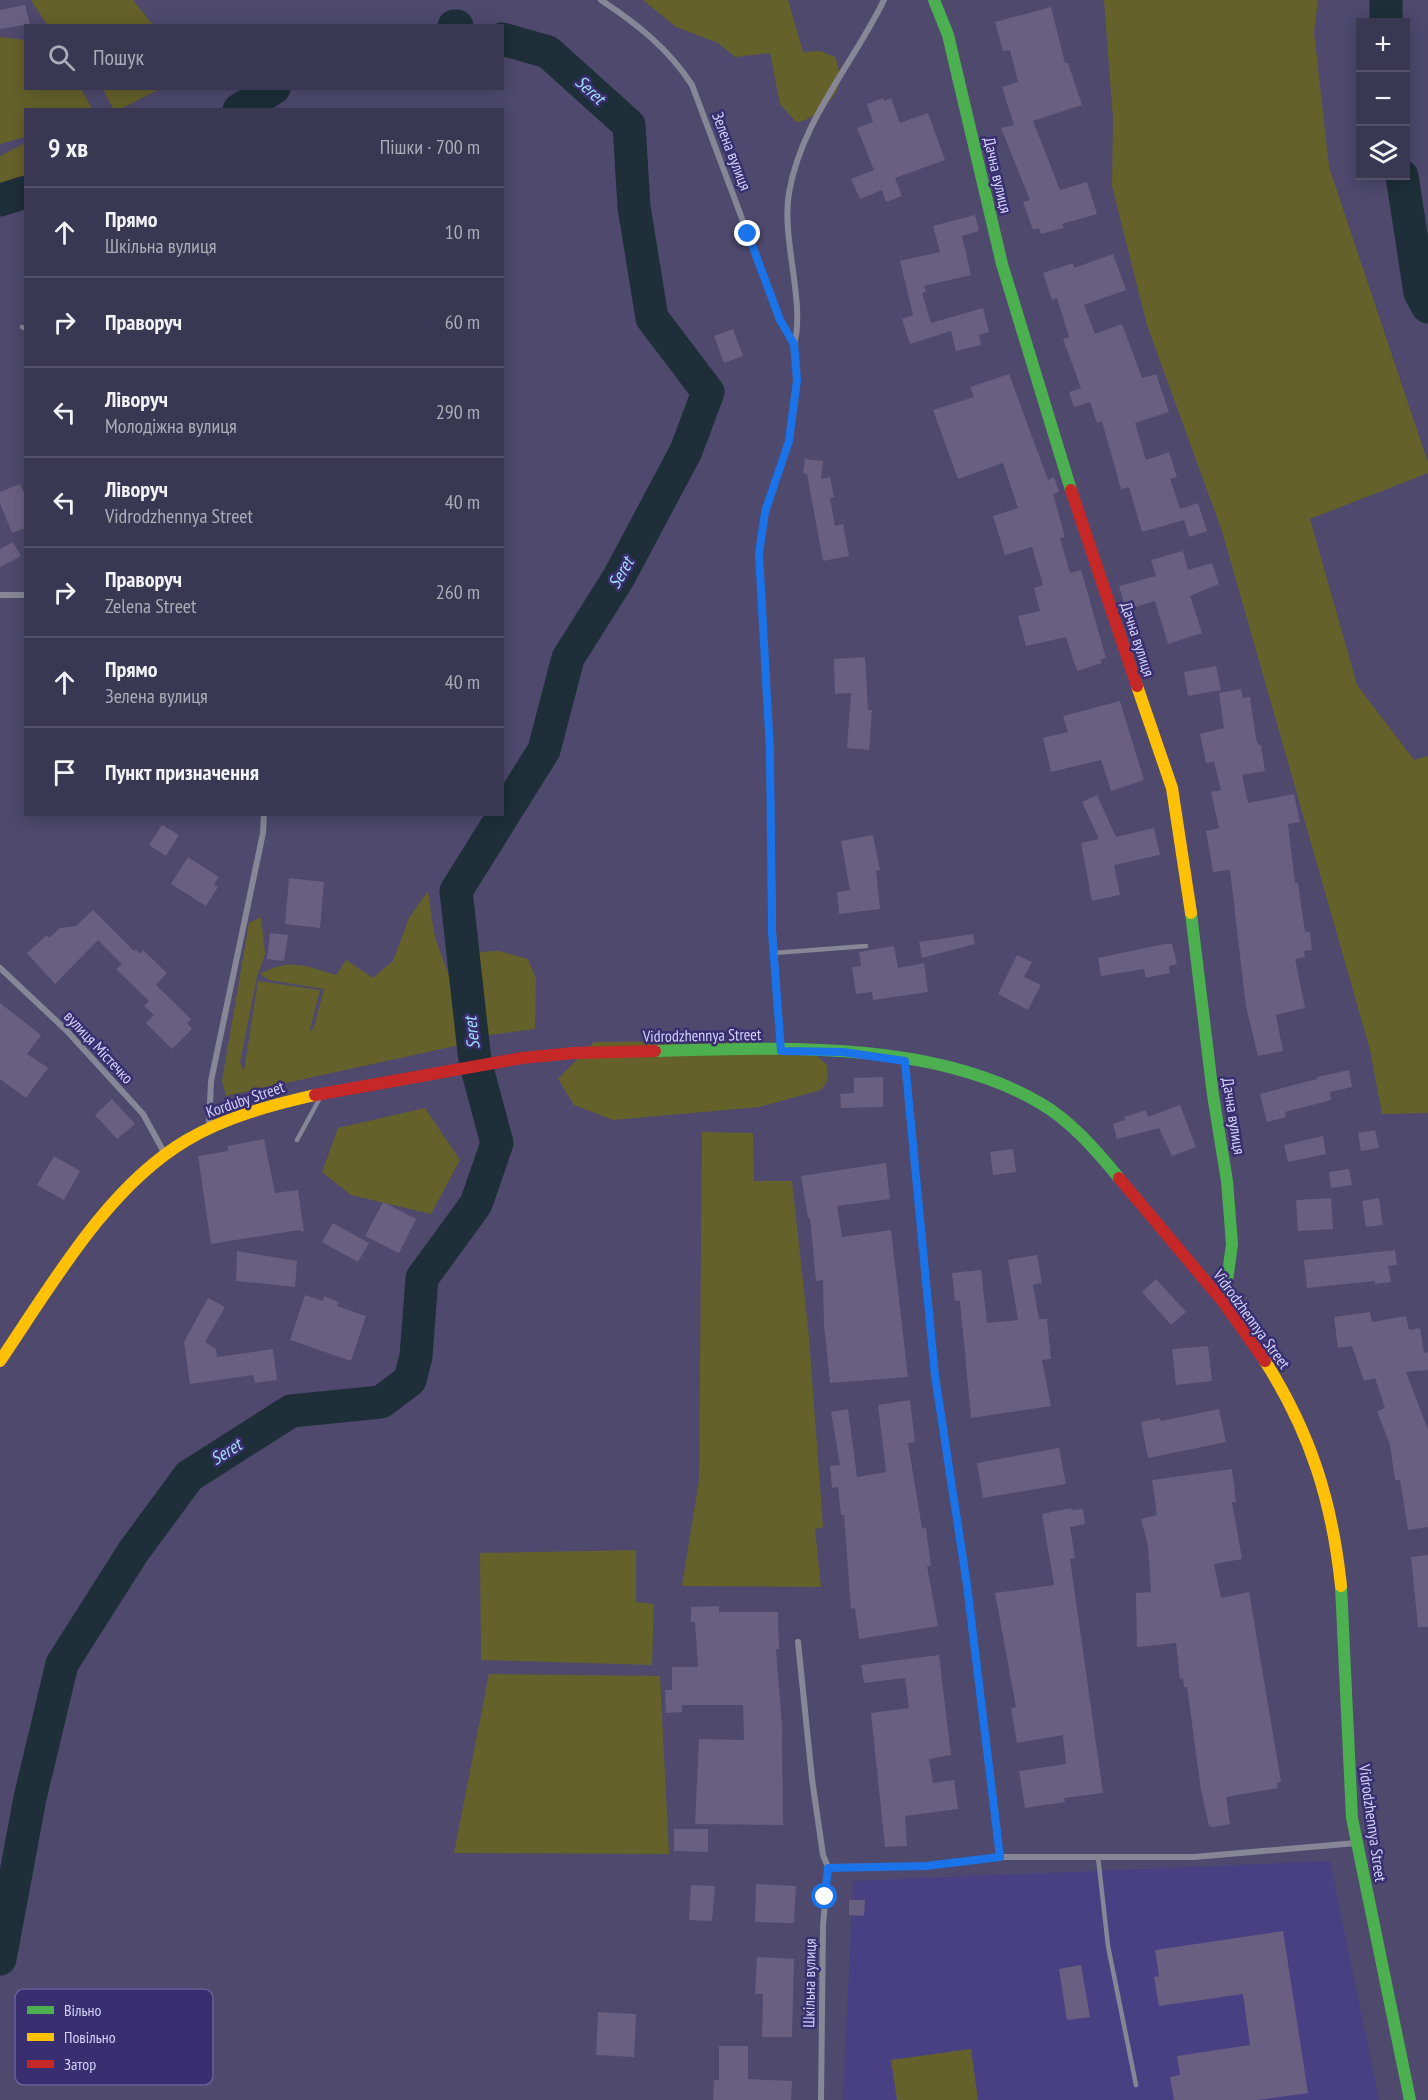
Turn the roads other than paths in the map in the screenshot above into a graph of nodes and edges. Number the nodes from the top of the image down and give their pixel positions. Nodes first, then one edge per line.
1 (601, 0) edge
2 (884, 0) edge
3 (934, 0) edge
4 (794, 344) junction
5 (0, 595) edge
6 (24, 596) edge
7 (264, 816) edge
8 (866, 946) dead end
9 (774, 953) junction
10 (0, 968) edge
11 (781, 1051) junction
12 (905, 1061) junction
13 (424, 1073) joint
14 (322, 1094) junction
15 (209, 1127) junction
16 (297, 1140) dead end
17 (165, 1155) junction
18 (1224, 1303) junction
19 (0, 1361) edge
20 (798, 1642) dead end
21 (1356, 1843) junction
22 (1000, 1857) junction
23 (1098, 1857) junction
24 (828, 1868) junction
25 (1136, 2085) dead end
26 (821, 2100) edge
27 (1410, 2100) edge

1 - 4 street, Зелена вулиця
2 - 4 street
3 - 18 street, Дачна вулиця
4 - 9 street
5 - 6 street
7 - 15 street
8 - 9 lane
9 - 11 street
10 - 17 street, вулиця Містечко
11 - 12 street, Vidrodzhennya Street
11 - 13 street, Vidrodzhennya Street
12 - 18 street, Vidrodzhennya Street
12 - 22 street
13 - 14 street, Korduby Street
14 - 15 street, Korduby Street
14 - 16 lane
15 - 17 street, Korduby Street
17 - 19 street, Korduby Street
18 - 21 street, Vidrodzhennya Street
20 - 24 street, Шкільна вулиця
21 - 23 street
21 - 27 street, Vidrodzhennya Street
22 - 23 street
22 - 24 street
23 - 25 lane
24 - 26 street, Шкільна вулиця

